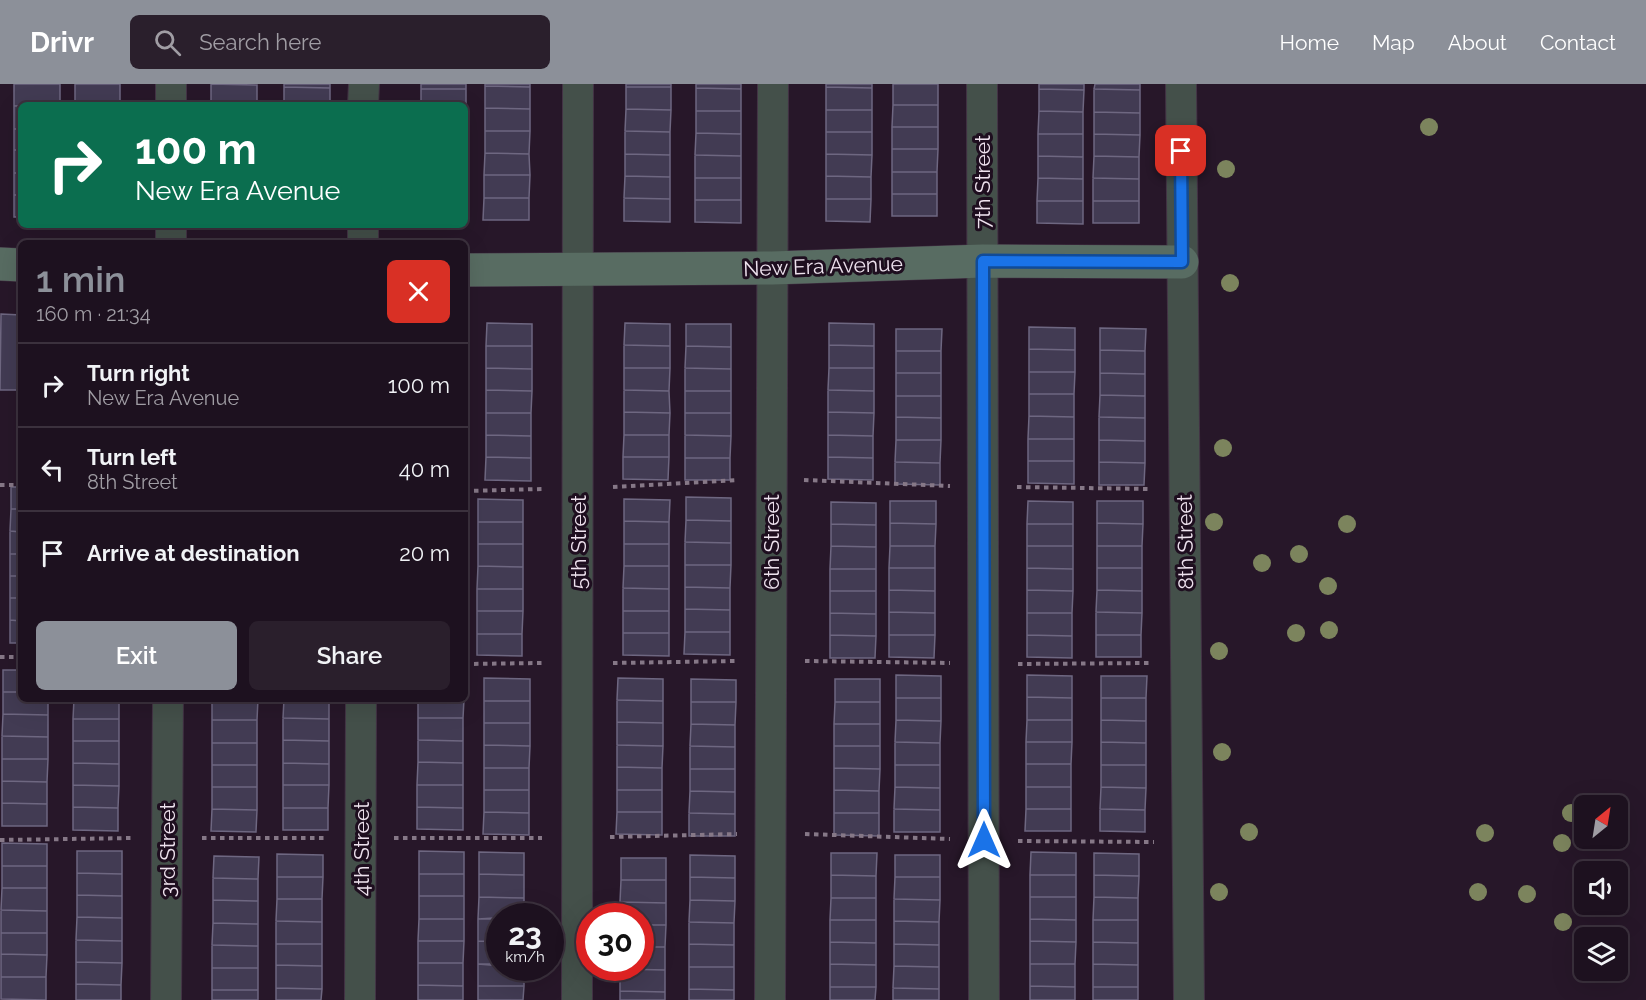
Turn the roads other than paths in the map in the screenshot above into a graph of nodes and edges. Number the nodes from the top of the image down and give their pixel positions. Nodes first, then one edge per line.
1 (171, 84) edge
2 (364, 84) edge
3 (578, 84) edge
4 (773, 84) edge
5 (982, 84) edge
6 (1180, 84) edge
7 (171, 102) edge
8 (363, 102) edge
9 (983, 261) junction
10 (1182, 262) junction
11 (0, 264) edge
12 (18, 265) edge
13 (772, 268) junction
14 (468, 270) edge
15 (578, 271) junction
16 (168, 702) edge
17 (361, 702) edge
18 (166, 1000) edge
19 (360, 1000) edge
20 (577, 1000) edge
21 (770, 1000) edge
22 (984, 1000) edge
23 (1189, 1000) edge

1 - 7 street
2 - 8 street
3 - 15 street, 5th Street
4 - 13 street, 6th Street
5 - 9 street, 7th Street
6 - 10 street, 8th Street
9 - 10 street, New Era Avenue
9 - 13 street, New Era Avenue
9 - 22 street, 7th Street
10 - 23 street, 8th Street
11 - 12 street
13 - 15 street, New Era Avenue
13 - 21 street, 6th Street
14 - 15 street, New Era Avenue
15 - 20 street, 5th Street
16 - 18 street, 3rd Street
17 - 19 street, 4th Street

